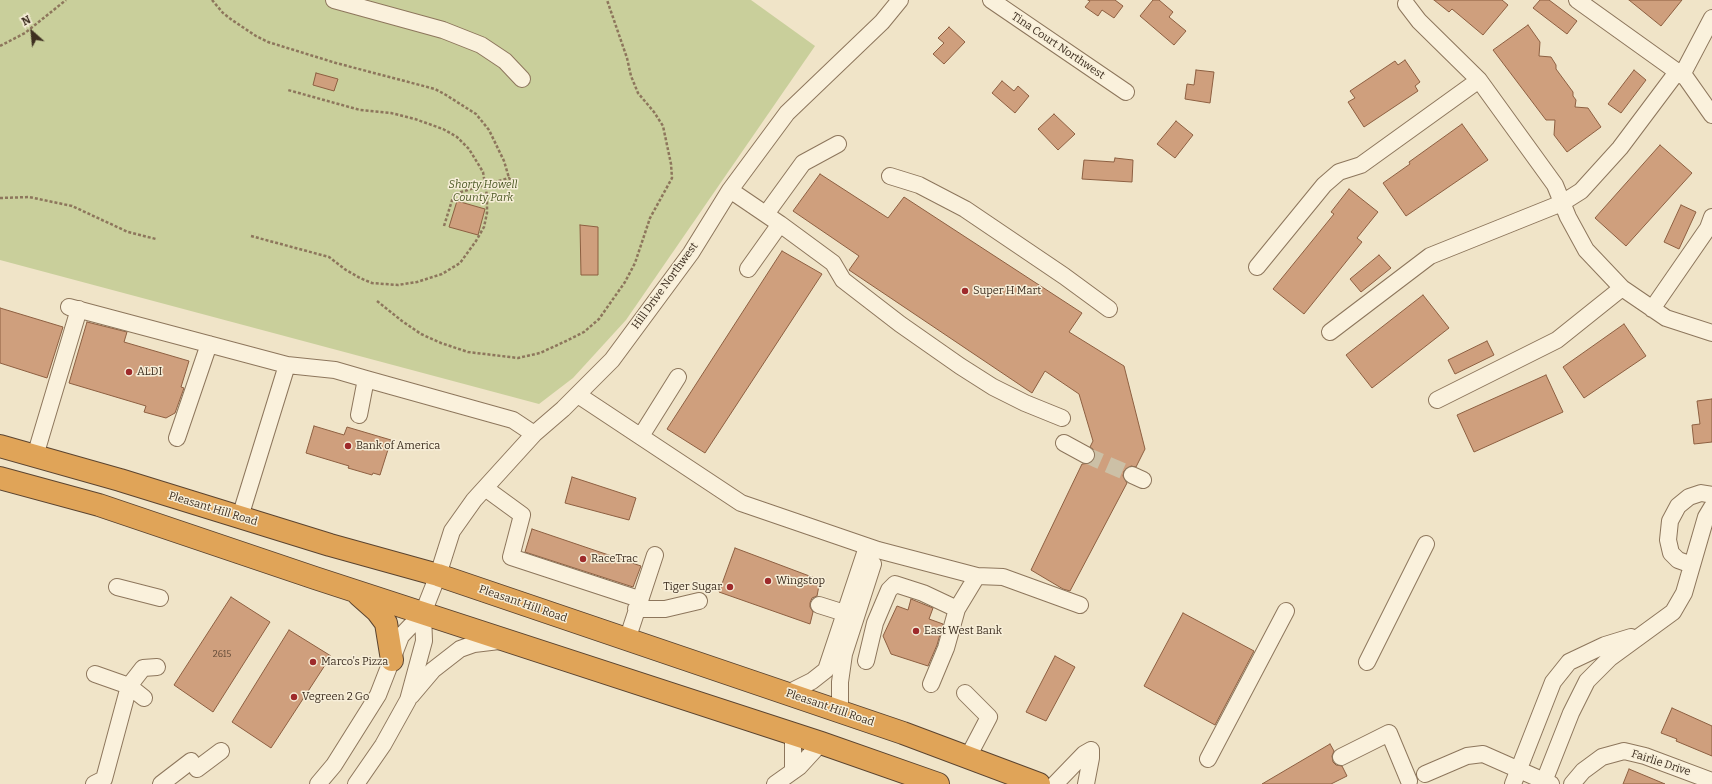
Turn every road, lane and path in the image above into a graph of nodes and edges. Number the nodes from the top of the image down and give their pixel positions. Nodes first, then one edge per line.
1 (66, 0) edge
2 (212, 0) edge
3 (334, 0) edge
4 (607, 0) edge
5 (900, 0) edge
6 (991, 0) edge
7 (1577, 0) edge
8 (1406, 4) dead end
9 (1712, 18) edge
10 (0, 46) edge
11 (1679, 74) junction
12 (522, 79) dead end
13 (1479, 80) junction
14 (288, 90) dead end
15 (1126, 92) dead end
16 (1712, 115) edge
17 (838, 144) dead end
18 (890, 176) dead end
19 (509, 178) junction
20 (485, 185) junction
21 (516, 189) dead end
22 (730, 190) junction
23 (0, 198) edge
24 (1562, 203) junction
25 (766, 214) junction
26 (1712, 217) edge
27 (780, 224) junction
28 (444, 226) dead end
29 (250, 236) dead end
30 (156, 239) dead end
31 (1257, 268) dead end
32 (748, 269) dead end
33 (1622, 288) junction
34 (377, 301) dead end
35 (1109, 308) dead end
36 (1652, 309) junction
37 (1330, 332) dead end
38 (1712, 333) edge
39 (208, 344) junction
40 (287, 365) junction
41 (678, 377) dead end
42 (366, 379) junction
43 (578, 395) junction
44 (1437, 400) dead end
45 (359, 415) dead end
46 (1062, 418) dead end
47 (534, 434) junction
48 (641, 436) junction
49 (177, 438) dead end
50 (1064, 444) dead end
51 (0, 446) edge
52 (1086, 455) tunnel mouth
53 (35, 456) junction
54 (0, 478) edge
55 (485, 488) junction
56 (1712, 495) edge
57 (1712, 507) edge
58 (240, 517) junction
59 (1426, 544) dead end
60 (872, 549) junction
61 (654, 555) dead end
62 (1692, 565) junction
63 (438, 575) junction
64 (977, 576) junction
65 (117, 587) dead end
66 (353, 590) junction
67 (160, 598) dead end
68 (699, 601) dead end
69 (638, 604) junction
70 (819, 605) dead end
71 (1080, 605) dead end
72 (957, 610) junction
73 (1286, 611) dead end
74 (423, 613) junction
75 (850, 615) junction
76 (875, 623) junction
77 (1646, 632) junction
78 (506, 640) junction
79 (627, 640) junction
80 (392, 660) junction
81 (866, 661) dead end
82 (1367, 662) dead end
83 (157, 667) dead end
84 (95, 674) dead end
85 (931, 684) dead end
86 (130, 686) junction
87 (965, 693) dead end
88 (786, 694) junction
89 (144, 698) dead end
90 (408, 700) junction
91 (840, 712) junction
92 (793, 734) junction
93 (821, 744) junction
94 (221, 751) dead end
95 (968, 757) junction
96 (1341, 757) dead end
97 (1208, 759) dead end
98 (793, 770) junction
99 (1425, 774) dead end
100 (1515, 777) edge
101 (170, 781) edge
102 (1409, 781) dead end
103 (1712, 781) edge
104 (1546, 783) edge
105 (94, 784) edge
106 (318, 784) edge
107 (356, 784) edge
108 (775, 784) edge
109 (938, 784) edge
110 (1039, 784) edge
111 (1055, 784) edge
112 (1086, 784) edge
113 (1572, 784) edge

1 - 10 path
2 - 19 path
3 - 12 street
4 - 34 path
5 - 22 street, Hill Drive Northwest
6 - 15 street, Tina Court Northwest
7 - 11 street
8 - 13 street
9 - 11 street
11 - 16 street
11 - 24 street
13 - 24 street
13 - 31 street
14 - 20 path
17 - 25 street
18 - 35 street
19 - 20 path
19 - 21 path
20 - 28 path
20 - 29 path
22 - 25 street
22 - 43 street, Hill Drive Northwest
23 - 30 path
24 - 33 street
24 - 37 street
25 - 27 street
26 - 36 street
27 - 32 street
27 - 46 street
33 - 36 street
33 - 44 street
36 - 38 street
39 - 40 street
39 - 49 street
39 - 53 street
40 - 42 street
40 - 58 street
41 - 48 street
42 - 45 street
42 - 47 street
43 - 47 street, Hill Drive Northwest
43 - 48 street
47 - 55 street, Hill Drive Northwest
48 - 60 street
50 - 52 street
51 - 53 highway, Pleasant Hill Road
53 - 58 highway, Pleasant Hill Road
54 - 66 highway
55 - 63 street, Hill Drive Northwest
55 - 69 street
56 - 62 street
57 - 62 street
58 - 63 highway, Pleasant Hill Road
59 - 82 street
60 - 64 street
60 - 75 street
61 - 69 street
62 - 77 street
63 - 74 street, Hill Drive Northwest
63 - 79 highway, Pleasant Hill Road
64 - 71 street
64 - 72 street
65 - 67 street
66 - 74 highway
66 - 80 highway
68 - 69 street
69 - 79 street
70 - 75 street
72 - 76 street
72 - 85 street
73 - 97 street
74 - 78 highway
74 - 80 street
74 - 90 street
75 - 76 street
75 - 88 street
75 - 91 street
76 - 81 street
77 - 100 street
77 - 104 street
78 - 90 street
78 - 92 highway
79 - 88 highway, Pleasant Hill Road
80 - 106 street
83 - 86 street
84 - 86 street
86 - 89 street
86 - 105 street
87 - 95 street
88 - 91 highway, Pleasant Hill Road
90 - 107 street
91 - 95 highway, Pleasant Hill Road
92 - 93 highway
92 - 98 street
93 - 98 street
93 - 109 highway
94 - 101 street
95 - 110 highway, Pleasant Hill Road
96 - 102 street
98 - 108 street
99 - 100 street
100 - 104 street
103 - 113 street, Fairlie Drive
111 - 112 street

